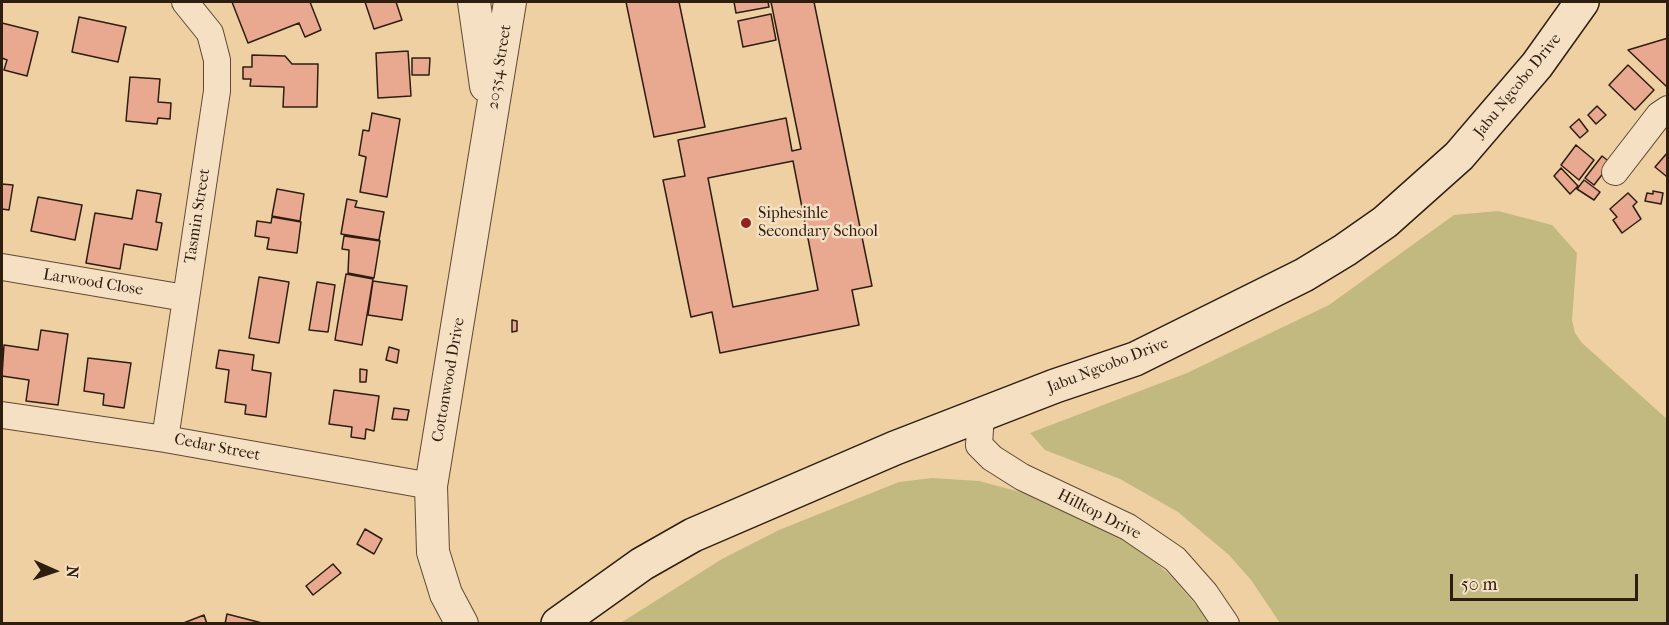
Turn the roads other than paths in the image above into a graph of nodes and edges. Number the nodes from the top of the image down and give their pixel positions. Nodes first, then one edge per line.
1 (185, 2) edge
2 (474, 2) edge
3 (510, 2) edge
4 (1582, 2) edge
5 (1668, 109) edge
6 (490, 132) junction
7 (1615, 172) dead end
8 (2, 267) edge
9 (185, 298) junction
10 (981, 414) junction
11 (2, 415) edge
12 (165, 438) junction
13 (431, 486) junction
14 (462, 624) edge
15 (558, 624) edge
16 (1226, 624) edge

1 - 9 street, Tasmin Street
2 - 6 street
3 - 6 street, 20354 Street
4 - 10 main road, Jabu Ngcobo Drive
5 - 7 street
6 - 13 street, Cottonwood Drive
8 - 9 street, Larwood Close
9 - 12 street, Tasmin Street
10 - 15 main road, Jabu Ngcobo Drive
10 - 16 street, Hilltop Drive
11 - 12 street, Cedar Street
12 - 13 street, Cedar Street
13 - 14 street, Cottonwood Drive

